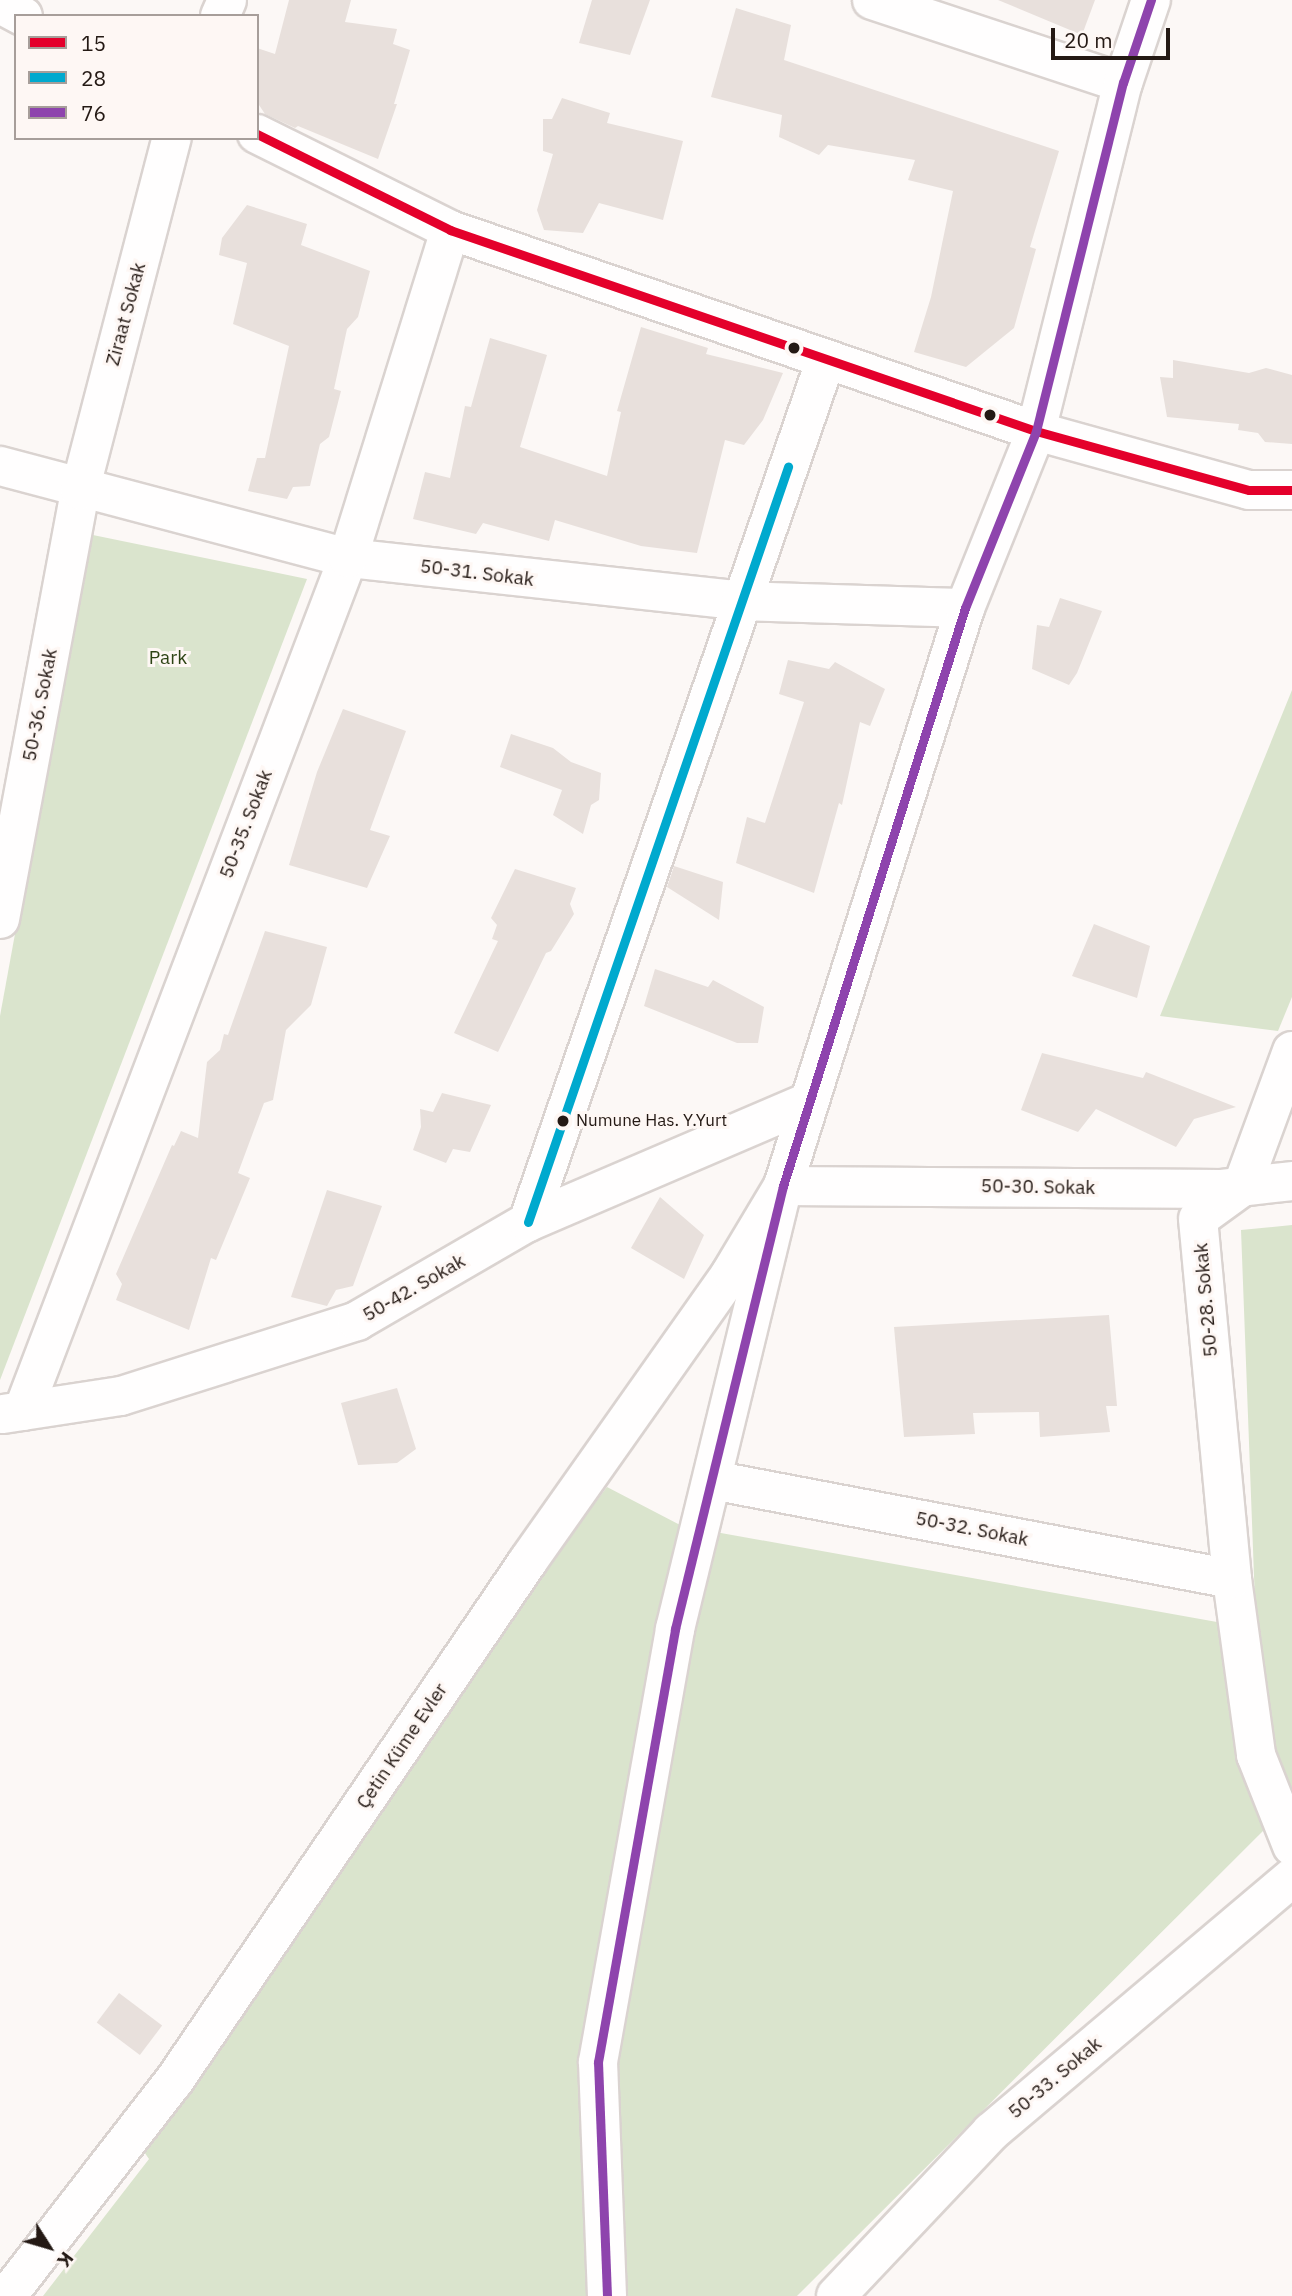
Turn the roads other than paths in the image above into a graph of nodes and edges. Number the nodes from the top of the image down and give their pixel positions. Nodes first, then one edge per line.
1 (872, 0) edge
2 (1151, 0) edge
3 (0, 4) edge
4 (19, 14) edge
5 (1123, 83) junction
6 (259, 135) edge
7 (171, 140) edge
8 (450, 230) junction
9 (826, 359) junction
10 (1036, 431) junction
11 (0, 466) edge
12 (80, 489) junction
13 (1292, 490) edge
14 (348, 558) junction
15 (741, 601) junction
16 (965, 608) junction
17 (1, 909) edge
18 (1292, 1051) edge
19 (808, 1102) junction
20 (1292, 1181) edge
21 (783, 1186) junction
22 (1242, 1187) junction
23 (528, 1222) junction
24 (11, 1413) edge
25 (712, 1480) junction
26 (1232, 1579) junction
27 (1292, 1846) edge
28 (1292, 1878) edge
29 (7, 2296) edge
30 (607, 2296) edge
31 (836, 2296) edge

1 - 5 street
2 - 5 street
3 - 4 street
5 - 10 street
6 - 8 street
7 - 12 street, Ziraat Sokak
8 - 9 street
8 - 14 street, 50-35. Sokak
9 - 10 street
9 - 15 street
10 - 13 street
10 - 16 street
11 - 12 street, 50-31. Sokak
12 - 14 street, 50-31. Sokak
12 - 17 street, 50-36. Sokak
14 - 15 street, 50-31. Sokak
14 - 24 street, 50-35. Sokak
15 - 16 street, 50-31. Sokak
15 - 23 street
16 - 19 street
18 - 22 street
19 - 21 street
19 - 23 street, 50-42. Sokak
20 - 22 street, 50-30. Sokak
21 - 22 street, 50-30. Sokak
21 - 25 street
21 - 29 street, Çetin Küme Evler
22 - 26 street, 50-28. Sokak
23 - 24 street, 50-42. Sokak
25 - 26 street, 50-32. Sokak
25 - 30 street
26 - 27 street
28 - 31 street, 50-33. Sokak

